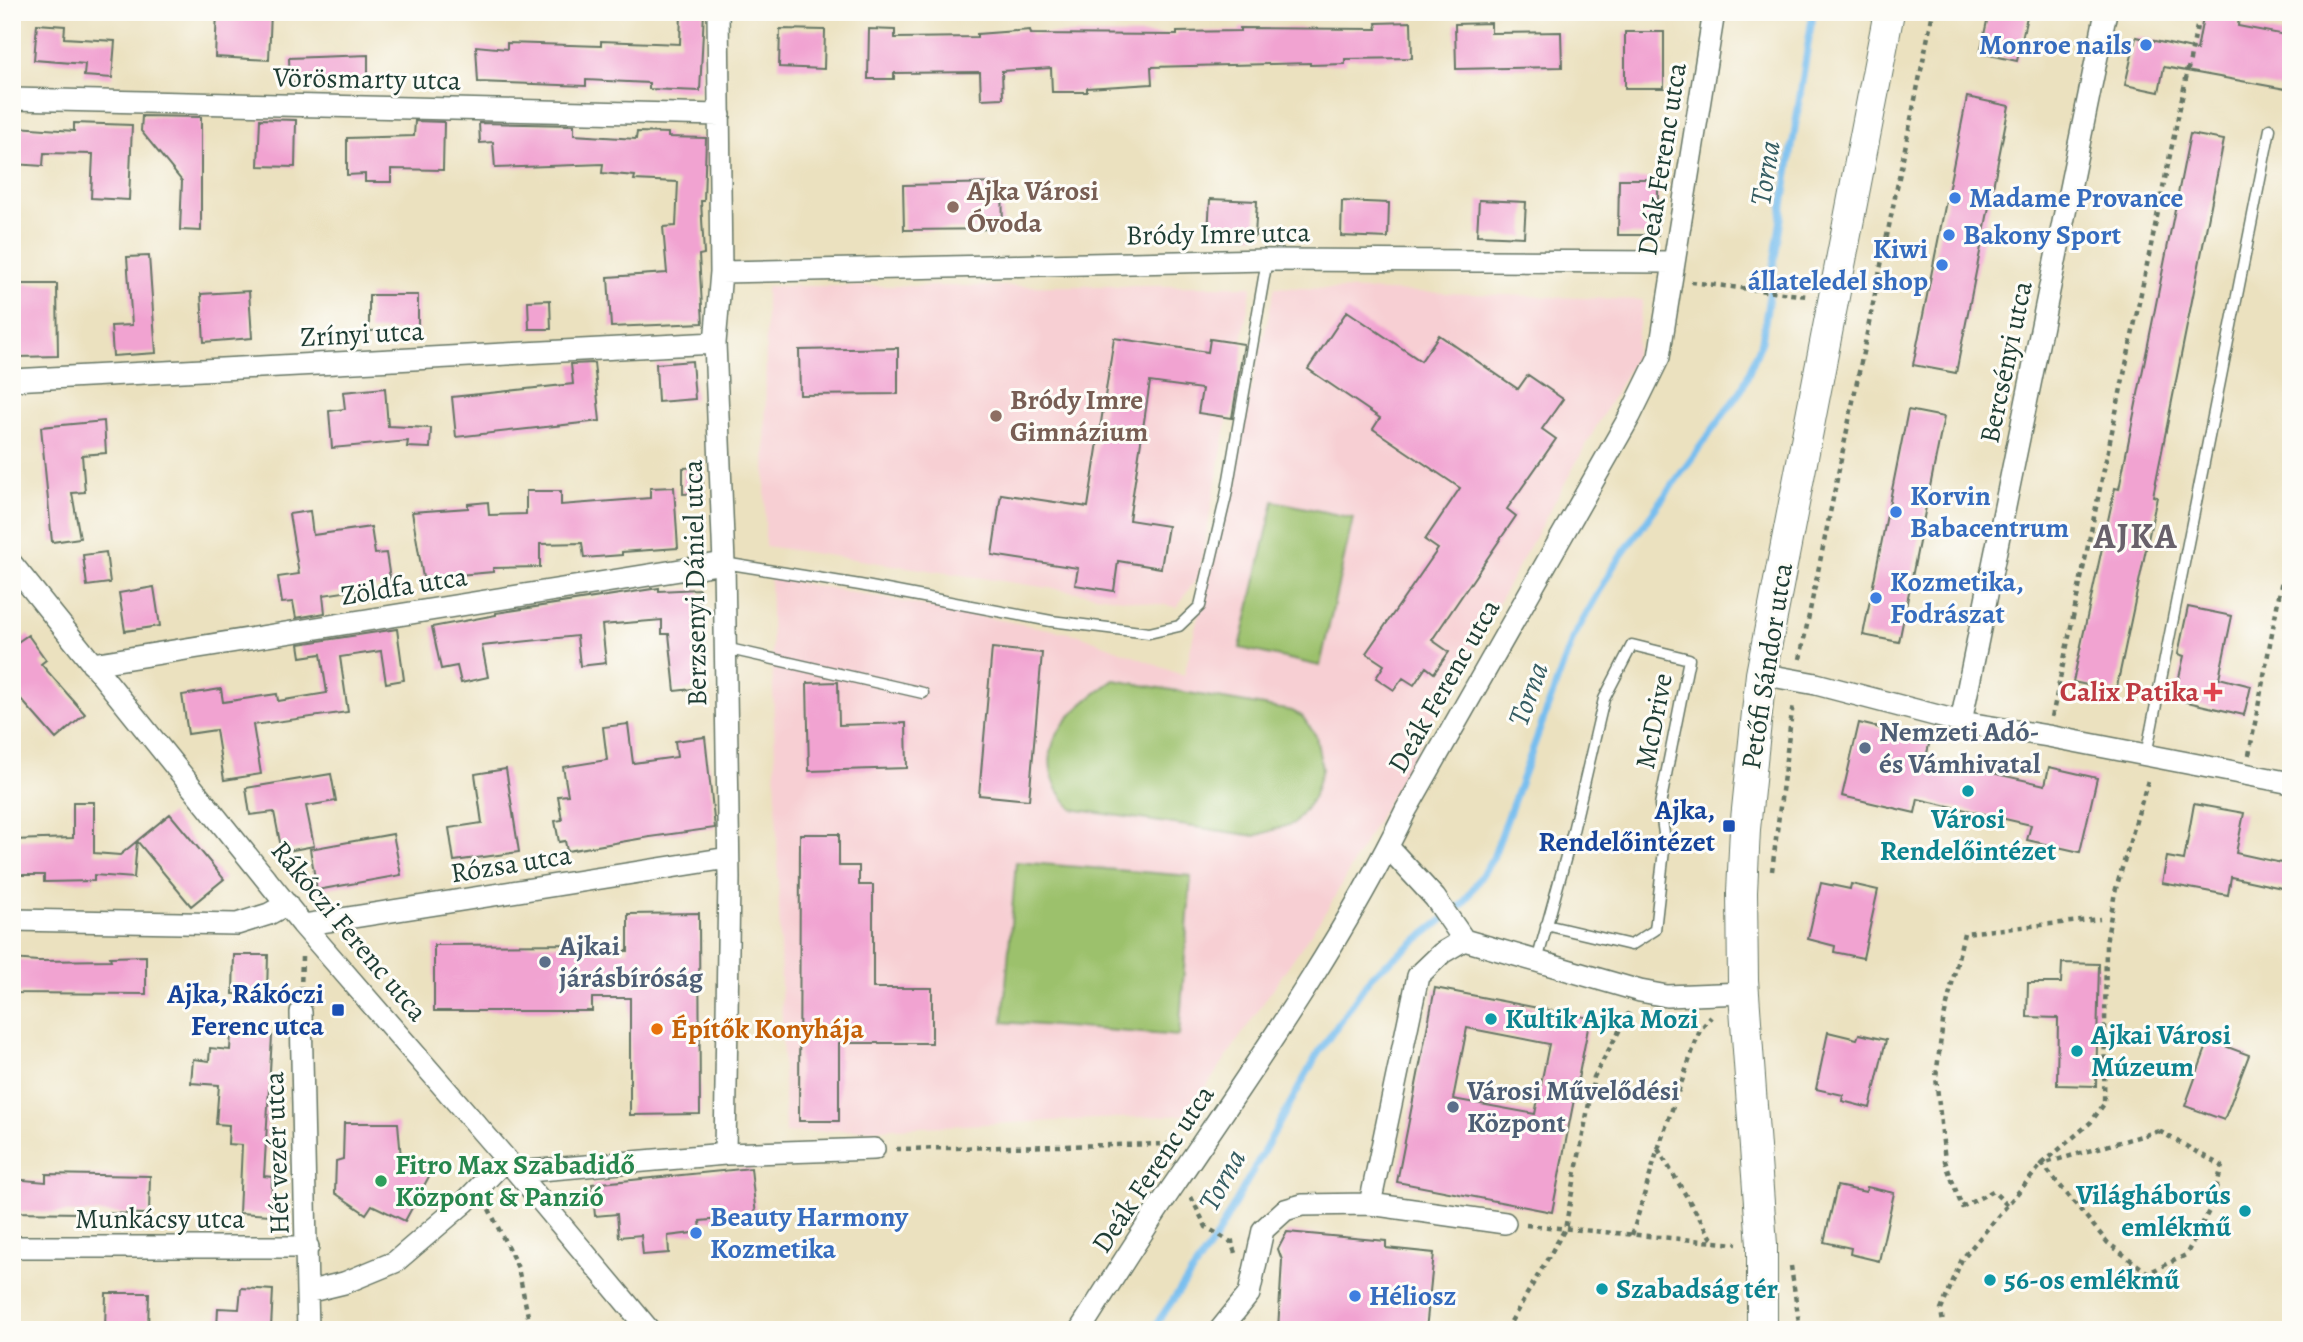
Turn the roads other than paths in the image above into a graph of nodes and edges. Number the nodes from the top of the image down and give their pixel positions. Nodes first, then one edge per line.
1 (718, 12) edge
2 (1714, 12) edge
3 (1889, 12) edge
4 (2106, 12) edge
5 (12, 99) edge
6 (720, 115) junction
7 (2270, 129) dead end
8 (1267, 260) junction
9 (1673, 271) junction
10 (721, 272) junction
11 (715, 344) junction
12 (12, 380) edge
13 (724, 563) junction
14 (12, 564) edge
15 (725, 648) junction
16 (92, 664) junction
17 (1761, 674) junction
18 (923, 692) dead end
19 (1961, 722) junction
20 (2151, 756) junction
21 (2291, 783) edge
22 (1388, 847) junction
23 (728, 858) junction
24 (287, 904) junction
25 (12, 920) edge
26 (303, 925) junction
27 (1546, 925) junction
28 (1462, 936) junction
29 (1536, 961) junction
30 (1736, 994) junction
31 (301, 1012) road end
32 (874, 1149) road end
33 (725, 1153) junction
34 (512, 1165) junction
35 (1370, 1204) junction
36 (1505, 1223) road end
37 (12, 1247) edge
38 (308, 1247) junction
39 (307, 1292) junction
40 (308, 1330) edge
41 (649, 1330) edge
42 (1080, 1330) edge
43 (1220, 1330) edge
44 (1762, 1330) edge

1 - 6 street, Berzsenyi Dániel utca
2 - 9 street, Deák Ferenc utca
3 - 17 main road, Petőfi Sándor utca
4 - 19 street, Bercsényi utca
5 - 6 street, Vörösmarty utca
6 - 10 street, Berzsenyi Dániel utca
7 - 20 lane
8 - 9 street, Bródy Imre utca
8 - 10 street, Bródy Imre utca
8 - 13 lane
9 - 22 street, Deák Ferenc utca
10 - 11 street, Berzsenyi Dániel utca
11 - 12 street, Zrínyi utca
11 - 13 street, Berzsenyi Dániel utca
13 - 15 street, Berzsenyi Dániel utca
13 - 16 street, Zöldfa utca
14 - 16 street, Rákóczi Ferenc utca
15 - 18 lane
15 - 23 street, Berzsenyi Dániel utca
16 - 24 street, Rákóczi Ferenc utca
17 - 19 street
17 - 30 main road, Petőfi Sándor utca
19 - 20 street
20 - 21 street
22 - 28 street
22 - 42 street, Deák Ferenc utca
23 - 26 street, Rózsa utca
23 - 33 street, Berzsenyi Dániel utca
24 - 25 street
24 - 26 street, Rákóczi Ferenc utca
26 - 34 street, Rákóczi Ferenc utca
27 - 27 lane, McDrive
27 - 29 lane
28 - 29 street
28 - 35 street
29 - 30 street
30 - 44 main road, Petőfi Sándor utca
31 - 38 street, Hét vezér utca
32 - 33 street
33 - 34 street
34 - 39 street
34 - 41 street, Rákóczi Ferenc utca
35 - 36 street
35 - 43 street
37 - 38 street, Munkácsy utca
38 - 39 street, Hét vezér utca
39 - 40 street, Hét vezér utca

